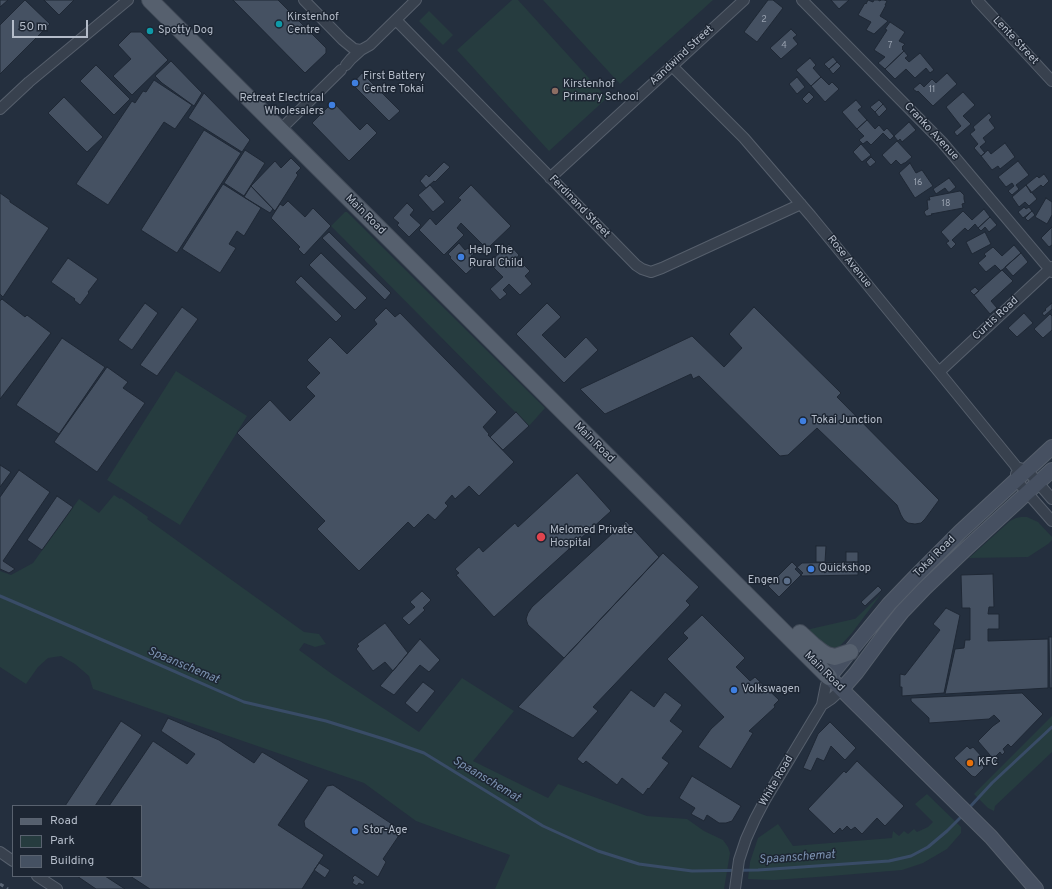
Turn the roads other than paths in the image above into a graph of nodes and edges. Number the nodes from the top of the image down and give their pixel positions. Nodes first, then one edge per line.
1 (128, 0) edge
2 (150, 0) edge
3 (304, 0) edge
4 (416, 0) edge
5 (744, 0) edge
6 (802, 0) edge
7 (977, 0) edge
8 (396, 20) junction
9 (361, 50) junction
10 (672, 66) junction
11 (1052, 81) edge
12 (0, 109) edge
13 (280, 130) junction
14 (550, 178) junction
15 (801, 204) junction
16 (1051, 269) edge
17 (939, 372) junction
18 (1052, 447) edge
19 (621, 470) junction
20 (1052, 470) edge
21 (1020, 472) junction
22 (1038, 483) junction
23 (1027, 493) junction
24 (1052, 499) edge
25 (1052, 521) edge
26 (850, 652) junction
27 (829, 677) junction
28 (842, 690) junction
29 (822, 705) junction
30 (0, 852) edge
31 (12, 860) edge
32 (39, 877) edge
33 (57, 889) edge
34 (735, 889) edge
35 (1036, 889) edge

1 - 12 street
2 - 13 main road, Main Road
3 - 9 street
4 - 8 street
5 - 10 street, Aandwind Street
6 - 16 street, Cranko Avenue
7 - 11 street, Lente Street
8 - 9 street
8 - 14 street, Ferdinand Street
9 - 13 street
10 - 14 street, Aandwind Street
10 - 15 street, Rose Avenue
13 - 19 main road, Main Road
14 - 15 street, Ferdinand Street
15 - 17 street, Rose Avenue
16 - 17 street, Curtis Road
17 - 21 street, Rose Avenue
18 - 21 main road, Tokai Road
19 - 26 main road
19 - 27 main road, Main Road
20 - 22 main road, Tokai Road
21 - 22 street
21 - 23 street
21 - 26 main road, Tokai Road
22 - 23 main road, Tokai Road
22 - 24 street
23 - 25 street
23 - 28 main road, Tokai Road
26 - 27 main road, Tokai Road
27 - 28 main road, Main Road
27 - 29 street, White Road
28 - 29 street, White Road
28 - 35 main road, Main Road
29 - 34 street, White Road
30 - 31 street
32 - 33 street

